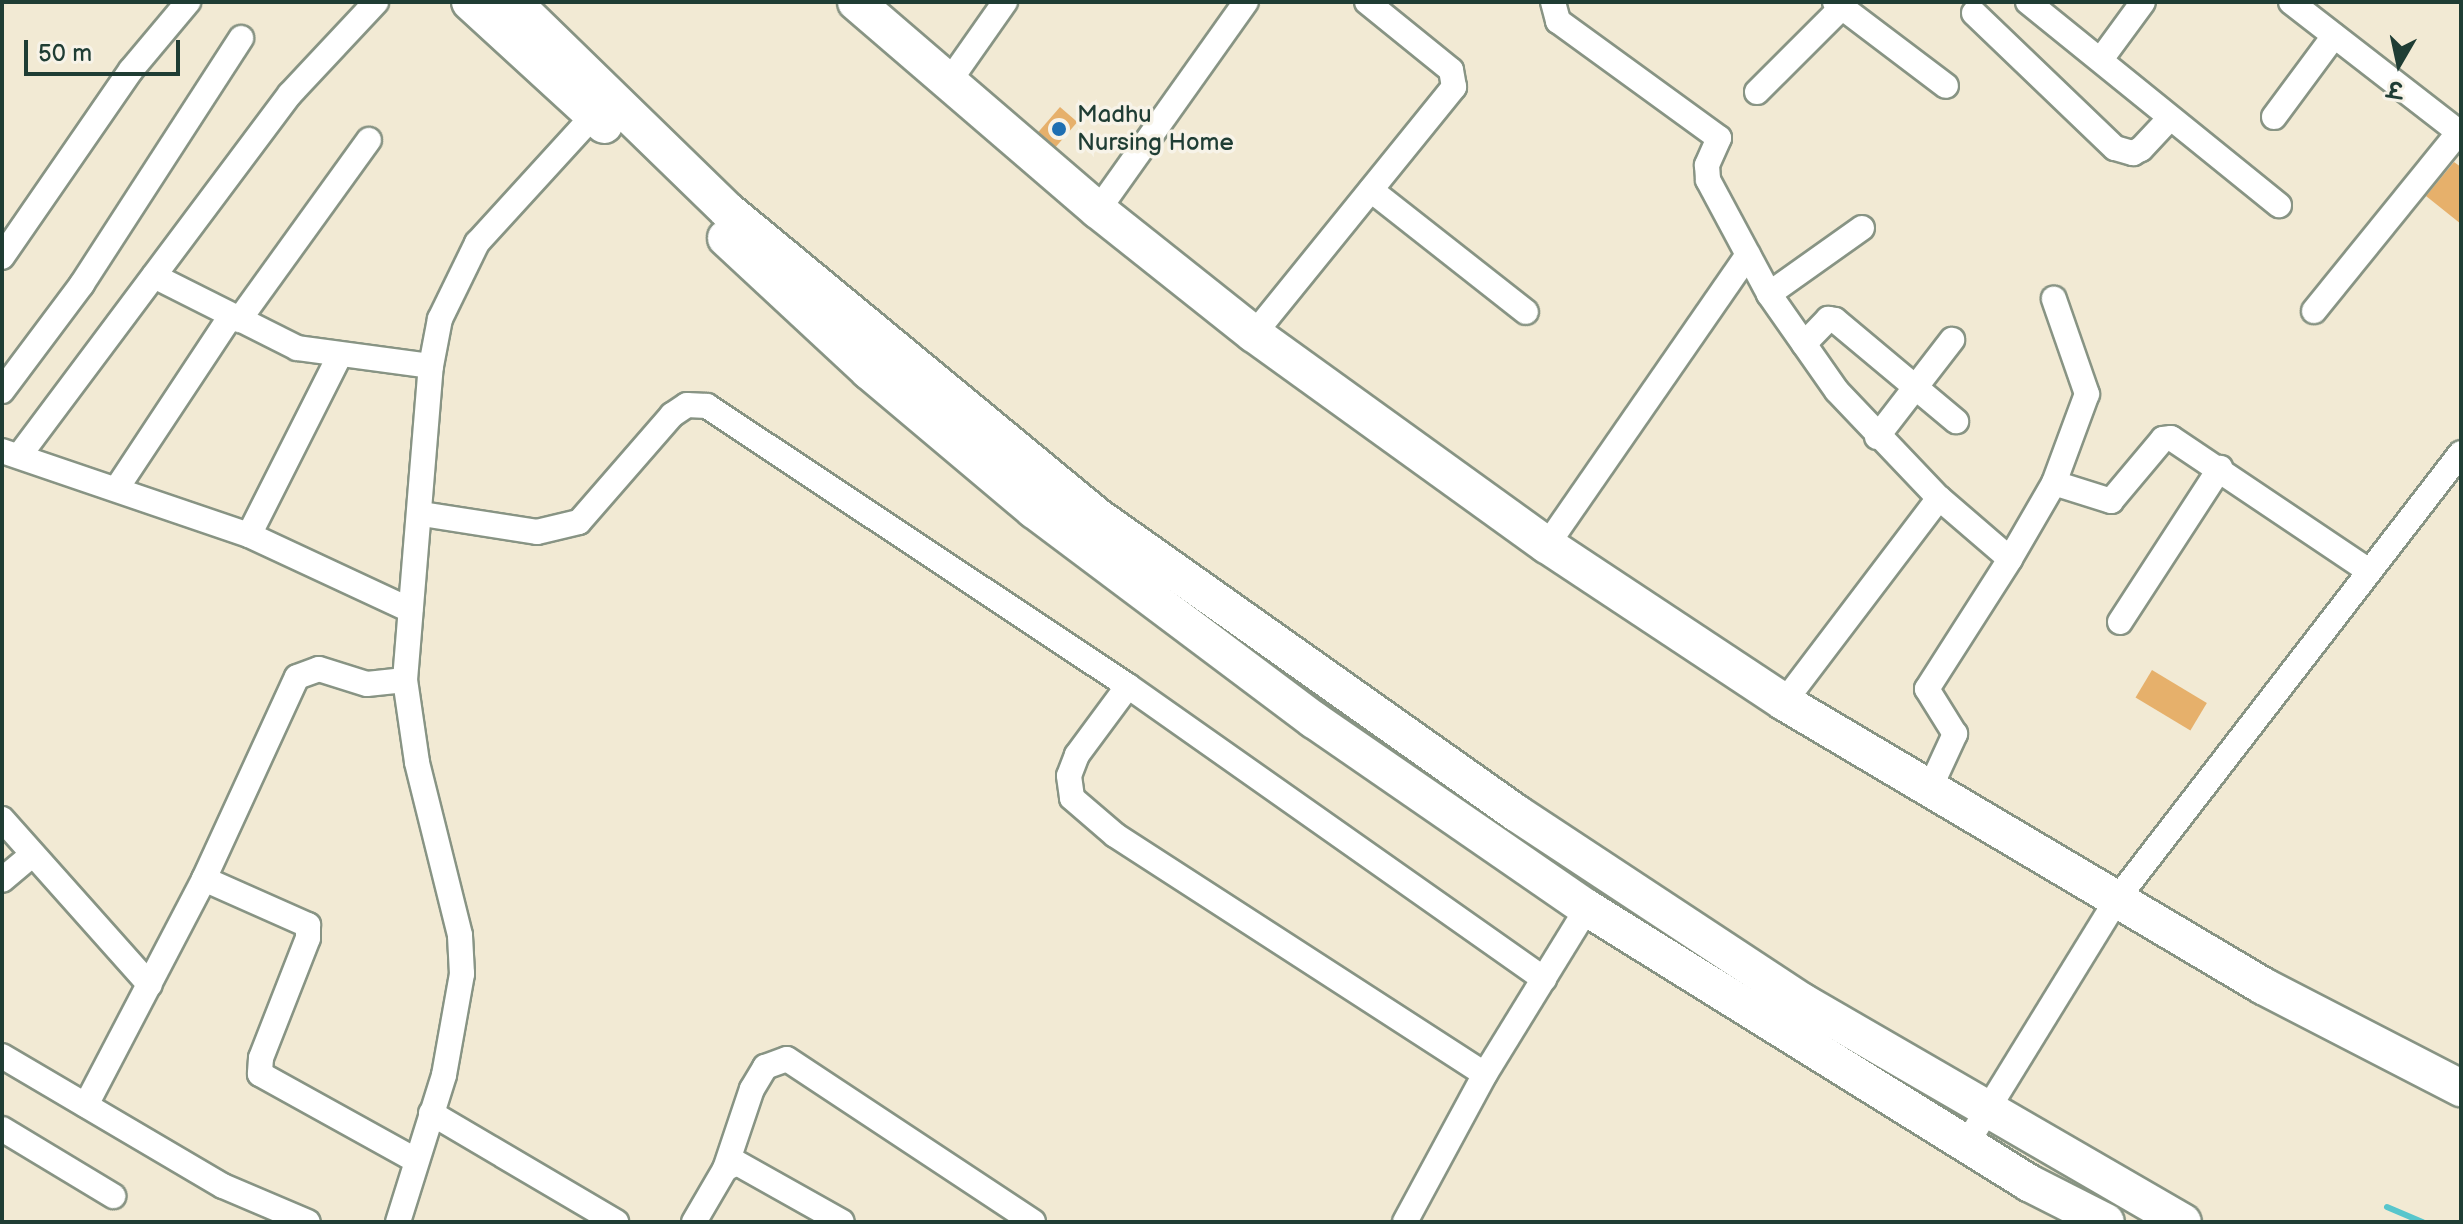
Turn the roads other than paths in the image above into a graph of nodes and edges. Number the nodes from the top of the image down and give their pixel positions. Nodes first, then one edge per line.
1 (188, 2) edge
2 (376, 2) edge
3 (470, 2) edge
4 (513, 2) edge
5 (856, 2) edge
6 (1005, 2) edge
7 (1246, 2) edge
8 (1367, 2) edge
9 (1553, 2) edge
10 (2028, 2) edge
11 (2143, 2) edge
12 (2291, 2) edge
13 (1838, 5) edge
14 (1974, 13) dead end
15 (2334, 36) junction
16 (241, 38) dead end
17 (2102, 58) junction
18 (948, 83) junction
19 (1946, 86) dead end
20 (1757, 92) dead end
21 (601, 107) junction
22 (2274, 117) dead end
23 (2170, 118) junction
24 (2460, 133) edge
25 (369, 140) dead end
26 (1371, 190) junction
27 (2279, 205) dead end
28 (1098, 210) junction
29 (1862, 228) dead end
30 (1748, 255) junction
31 (2, 257) edge
32 (154, 276) junction
33 (1769, 294) junction
34 (2054, 299) dead end
35 (2314, 311) dead end
36 (1526, 312) dead end
37 (235, 318) junction
38 (1254, 334) junction
39 (1952, 340) dead end
40 (1804, 344) junction
41 (339, 357) junction
42 (431, 366) junction
43 (1916, 387) junction
44 (2, 391) edge
45 (1956, 421) dead end
46 (1877, 437) junction
47 (2461, 453) edge
48 (11, 454) edge
49 (2220, 468) junction
50 (2054, 483) junction
51 (117, 488) junction
52 (1939, 498) junction
53 (422, 514) junction
54 (249, 535) junction
55 (1547, 545) junction
56 (2010, 559) junction
57 (2369, 571) junction
58 (410, 610) junction
59 (2120, 622) dead end
60 (405, 680) junction
61 (1128, 686) junction
62 (1784, 702) junction
63 (1930, 788) junction
64 (2, 819) edge
65 (31, 856) junction
66 (204, 879) junction
67 (2, 880) edge
68 (2117, 899) junction
69 (1587, 908) junction
70 (1544, 979) junction
71 (150, 985) junction
72 (2, 1056) edge
73 (1485, 1074) junction
74 (2461, 1088) edge
75 (86, 1105) junction
76 (1990, 1109) junction
77 (431, 1113) junction
78 (2, 1129) edge
79 (1967, 1143) junction
80 (415, 1160) junction
81 (725, 1169) junction
82 (113, 1196) dead end
83 (308, 1222) edge
84 (398, 1222) edge
85 (616, 1222) edge
86 (694, 1222) edge
87 (842, 1222) edge
88 (1033, 1222) edge
89 (1405, 1222) edge
90 (2106, 1222) edge
91 (2183, 1222) edge

1 - 31 street
2 - 32 street
3 - 21 main road
4 - 21 main road
5 - 18 main road
6 - 18 street
7 - 28 street
8 - 26 street
9 - 30 street
10 - 17 street
11 - 17 street
12 - 15 street
13 - 19 street
13 - 20 street
14 - 23 street
15 - 22 street
15 - 24 street
16 - 44 street
17 - 23 street
18 - 28 main road
21 - 42 street
21 - 69 main road
21 - 76 main road
23 - 27 street
24 - 35 street
25 - 37 street
26 - 36 street
26 - 38 street
28 - 38 main road
29 - 33 street
30 - 33 street
30 - 55 street
32 - 37 street
32 - 48 street
33 - 40 street
34 - 50 street
37 - 41 street
37 - 51 street
38 - 55 main road
39 - 43 street
40 - 43 street
40 - 46 street
41 - 42 street
41 - 54 street
42 - 53 street
43 - 45 street
43 - 46 street
46 - 52 street
47 - 57 street
48 - 51 street
49 - 50 street
49 - 57 street
49 - 59 street
50 - 56 street
51 - 54 street
52 - 56 street
52 - 62 street
53 - 58 street
53 - 61 street
54 - 58 street
55 - 62 main road
56 - 63 street
57 - 68 street
58 - 60 street
60 - 66 street
60 - 77 street
61 - 70 street
61 - 73 street
62 - 63 main road
63 - 68 main road
64 - 65 street
65 - 67 street
65 - 71 street
66 - 71 street
66 - 80 street
68 - 74 main road
68 - 76 street
69 - 70 street
69 - 79 main road
70 - 73 street
71 - 75 street
72 - 75 street
73 - 89 street
75 - 83 street
76 - 79 street
76 - 91 main road
77 - 80 street
77 - 85 street
78 - 82 street
79 - 90 main road
80 - 84 street
81 - 86 street
81 - 87 street
81 - 88 street

